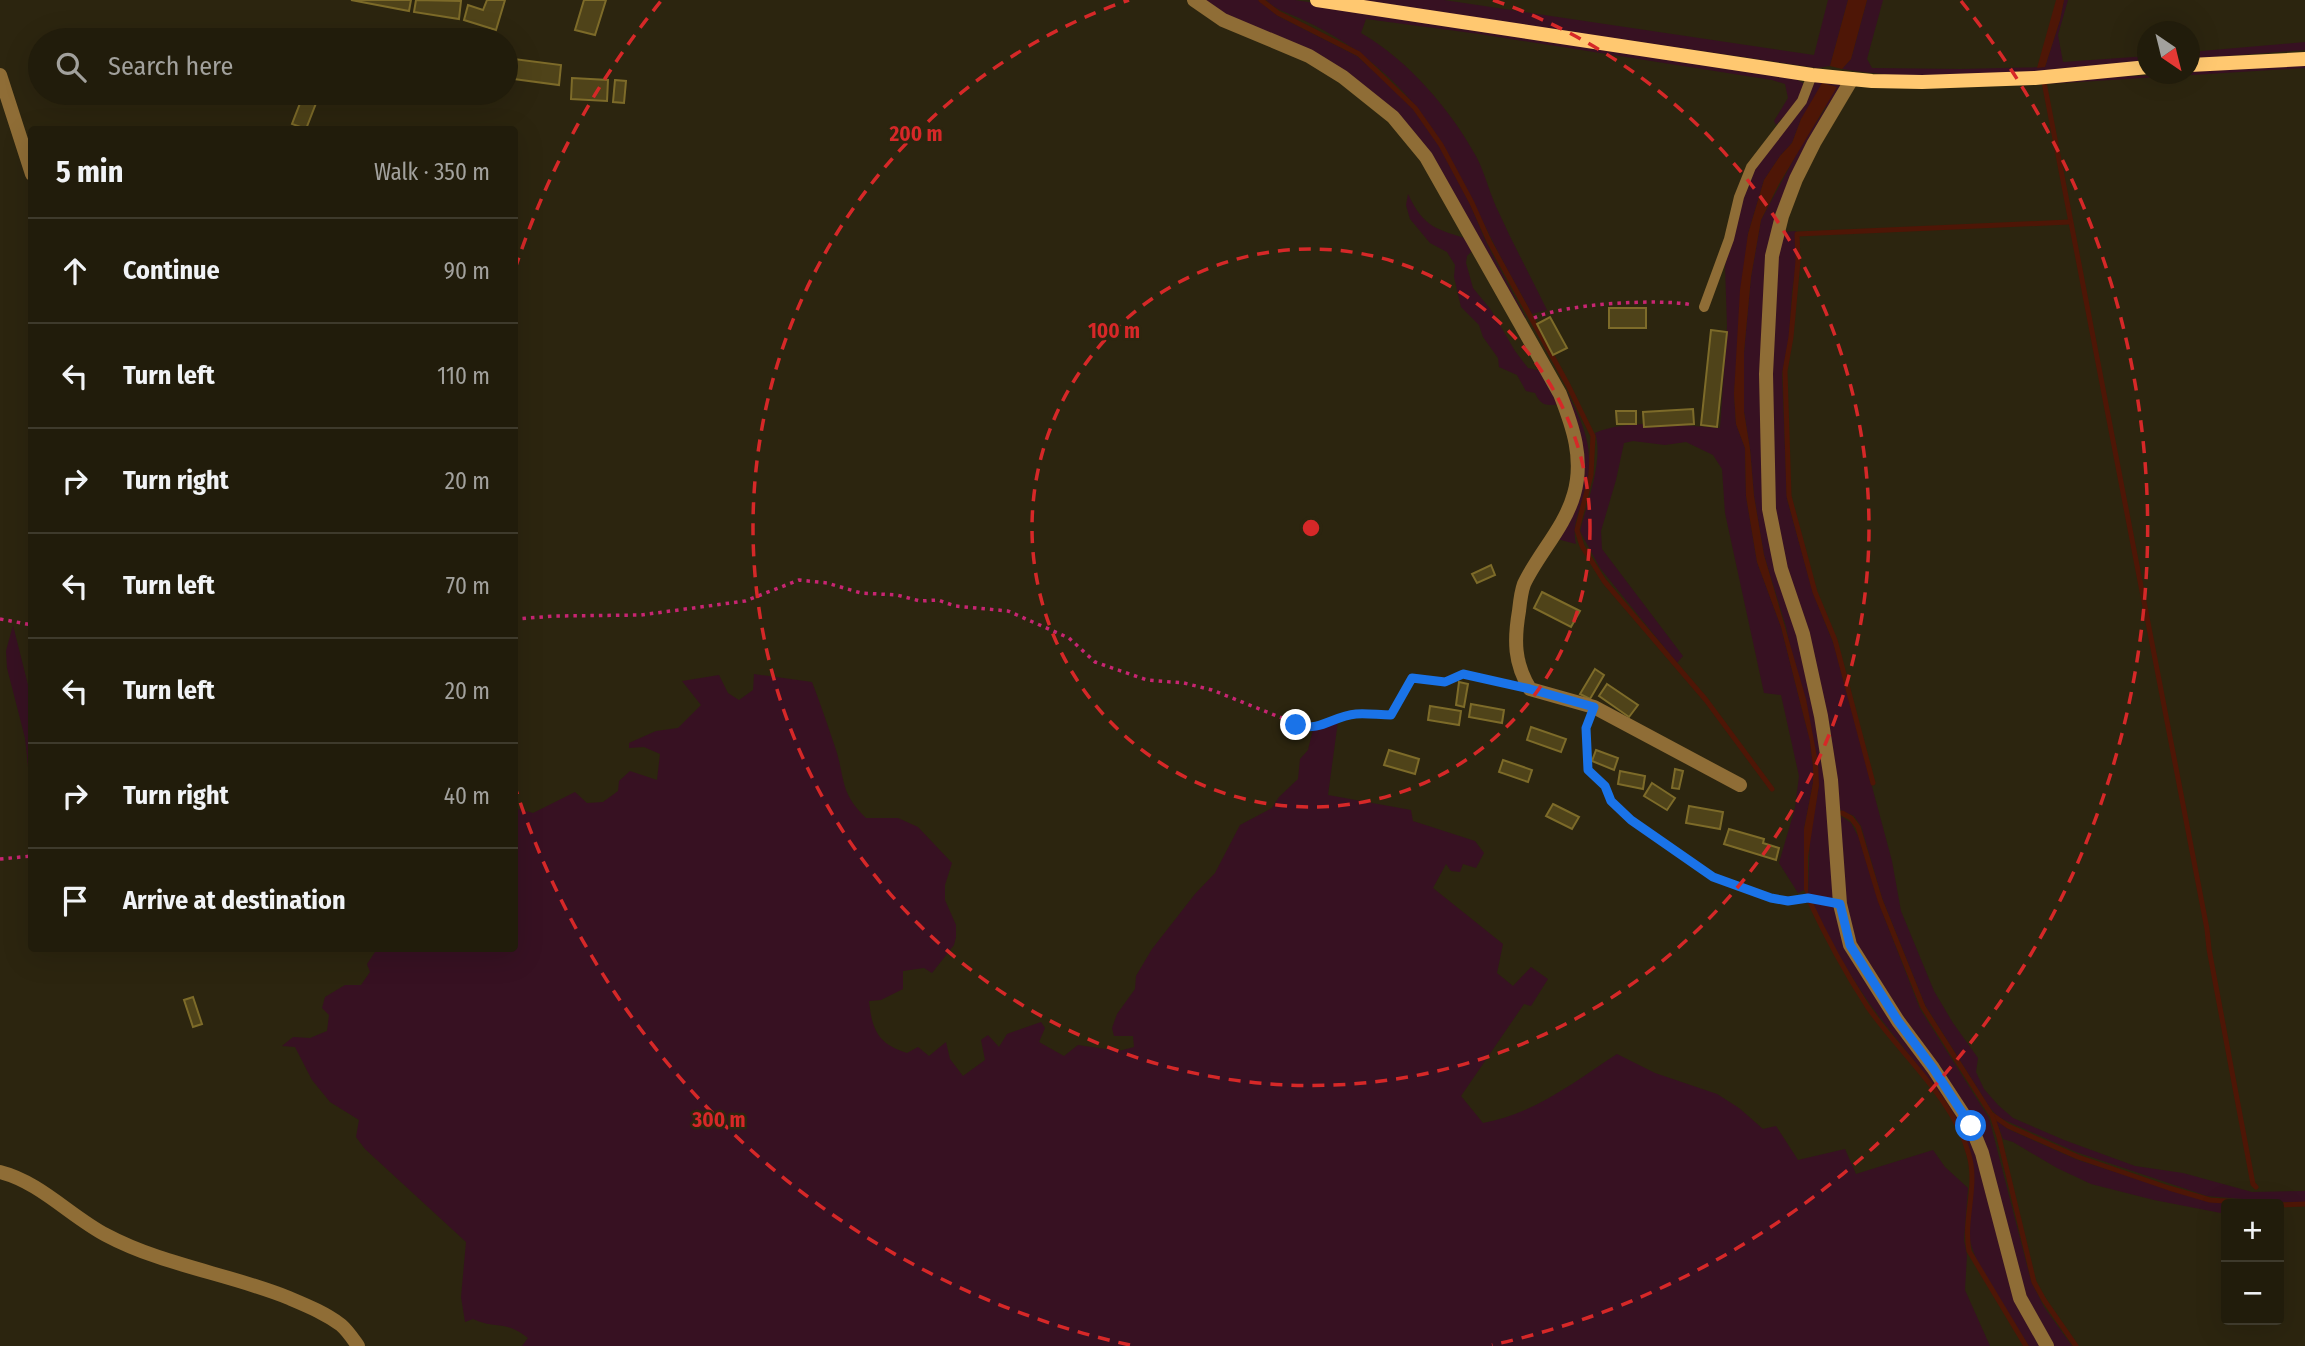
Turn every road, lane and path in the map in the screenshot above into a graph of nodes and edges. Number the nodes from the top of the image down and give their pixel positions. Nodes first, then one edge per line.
1 (1194, 0) edge
2 (1317, 0) edge
3 (2305, 59) edge
4 (2200, 64) edge
5 (2137, 68) edge
6 (0, 75) edge
7 (1812, 75) junction
8 (1852, 79) junction
9 (28, 162) edge
10 (1704, 307) joint
11 (1519, 325) junction
12 (0, 619) edge
13 (518, 620) edge
14 (28, 624) edge
15 (1530, 689) junction
16 (1594, 707) junction
17 (1740, 786) dead end
18 (28, 856) edge
19 (0, 859) edge
20 (1840, 904) junction
21 (0, 1172) edge
22 (358, 1346) edge
23 (2047, 1346) edge

1 - 11 street
2 - 7 street
3 - 4 street
5 - 8 street
6 - 9 street
7 - 8 street
7 - 10 lane
8 - 20 street
10 - 11 path
11 - 15 street
12 - 14 path
13 - 15 path
15 - 16 street
16 - 17 street
16 - 20 path
18 - 19 path
20 - 23 street
21 - 22 street

